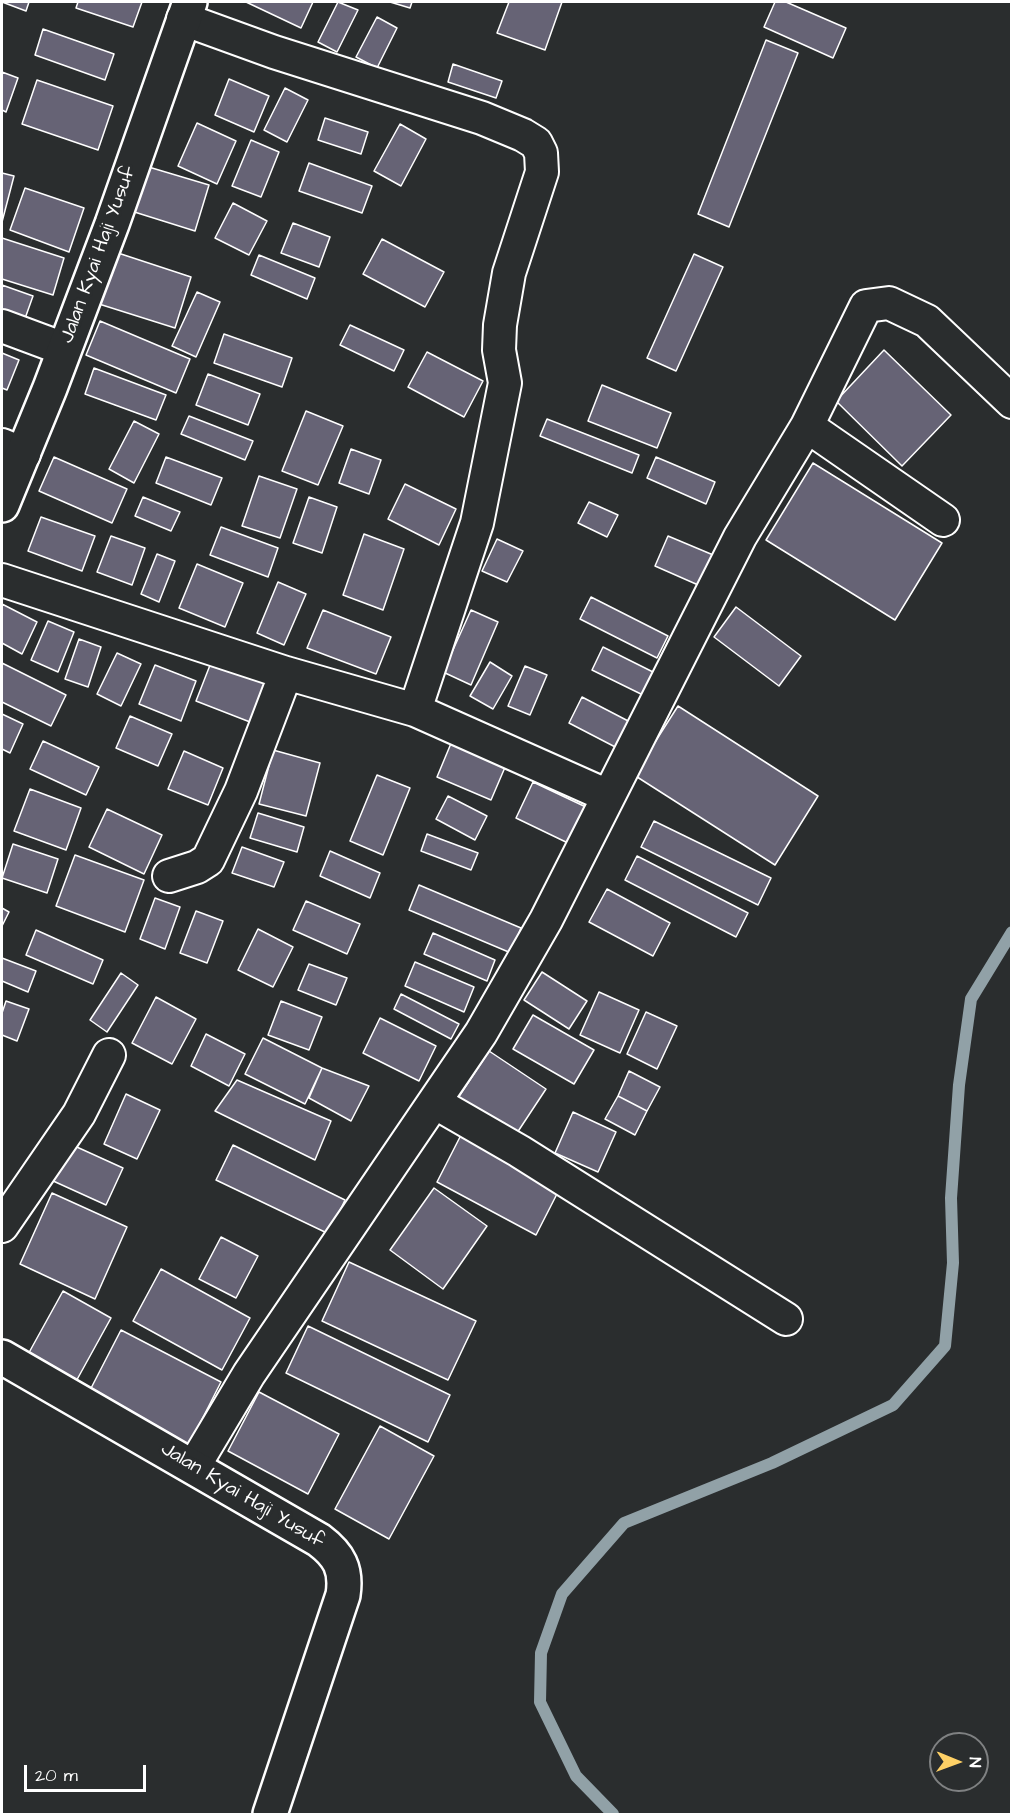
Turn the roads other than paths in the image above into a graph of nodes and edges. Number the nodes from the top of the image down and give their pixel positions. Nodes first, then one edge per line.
1 (186, 10) edge
2 (2, 326) edge
3 (64, 349) junction
4 (1011, 402) edge
5 (807, 426) junction
6 (13, 449) edge
7 (2, 505) edge
8 (943, 520) dead end
9 (2, 580) edge
10 (286, 673) junction
11 (415, 710) junction
12 (608, 796) junction
13 (169, 876) dead end
14 (109, 1055) dead end
15 (434, 1102) junction
16 (2, 1226) edge
17 (786, 1319) dead end
18 (2, 1357) edge
19 (194, 1466) junction
20 (270, 1815) edge

1 - 3 street, Jalan Kyai Haji Yusuf
1 - 11 street
2 - 3 street
3 - 6 street, Jalan Kyai Haji Yusuf
4 - 5 street
5 - 8 street
5 - 12 street
6 - 7 street, Jalan Kyai Haji Yusuf
9 - 10 street
10 - 11 street
10 - 13 street
11 - 12 street
12 - 15 street
14 - 16 street
15 - 17 street
15 - 19 street
18 - 19 street, Jalan Kyai Haji Yusuf
19 - 20 street, Jalan Kyai Haji Yusuf

